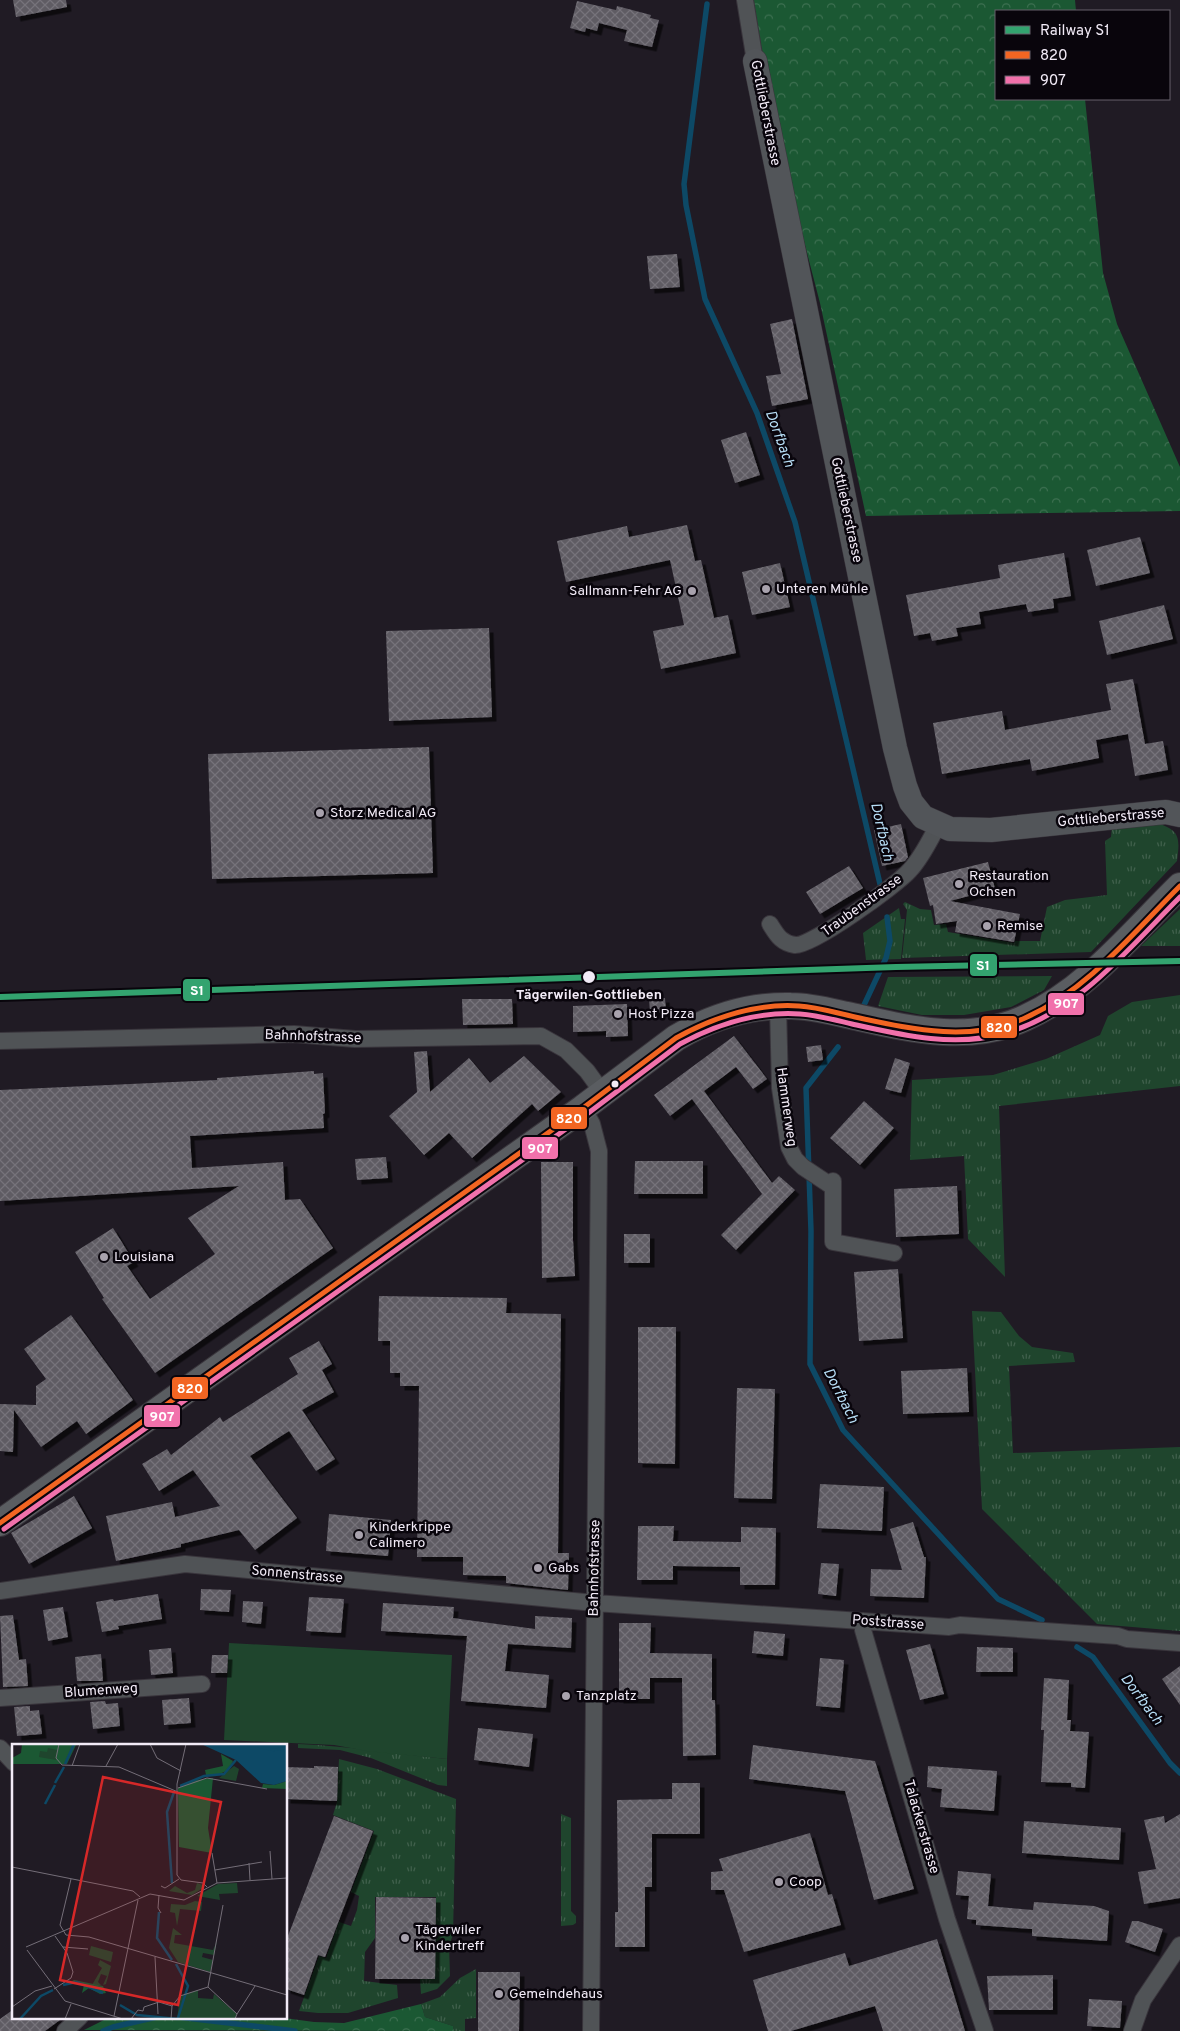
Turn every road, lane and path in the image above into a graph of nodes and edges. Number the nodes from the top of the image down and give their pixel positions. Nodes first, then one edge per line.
1 (745, 0) edge
2 (755, 60) joint
3 (1180, 815) edge
4 (938, 825) junction
5 (1180, 886) edge
6 (770, 924) dead end
7 (778, 1006) junction
8 (0, 1041) edge
9 (603, 1092) junction
10 (582, 1108) junction
11 (894, 1253) dead end
12 (0, 1523) edge
13 (0, 1591) edge
14 (595, 1603) junction
15 (863, 1621) junction
16 (1180, 1643) edge
17 (202, 1684) dead end
18 (0, 1698) edge
19 (0, 1748) edge
20 (12, 1761) edge
21 (1180, 1945) edge
22 (79, 2018) edge
23 (65, 2031) edge
24 (590, 2031) edge
25 (984, 2031) edge
26 (1132, 2031) edge

1 - 2 street, Gottlieberstrasse
2 - 4 street, Gottlieberstrasse
3 - 4 street, Gottlieberstrasse
4 - 6 street, Traubenstrasse
5 - 7 main road
7 - 9 main road
7 - 11 street, Hammerweg
8 - 9 street, Bahnhofstrasse
9 - 10 main road
10 - 12 main road
10 - 14 street, Bahnhofstrasse
13 - 14 street, Sonnenstrasse
14 - 15 street, Poststrasse
14 - 24 street, Bahnhofstrasse
15 - 16 street, Poststrasse
15 - 25 street, Talackerstrasse
17 - 18 street, Blumenweg
19 - 20 street
21 - 26 street
22 - 23 street

